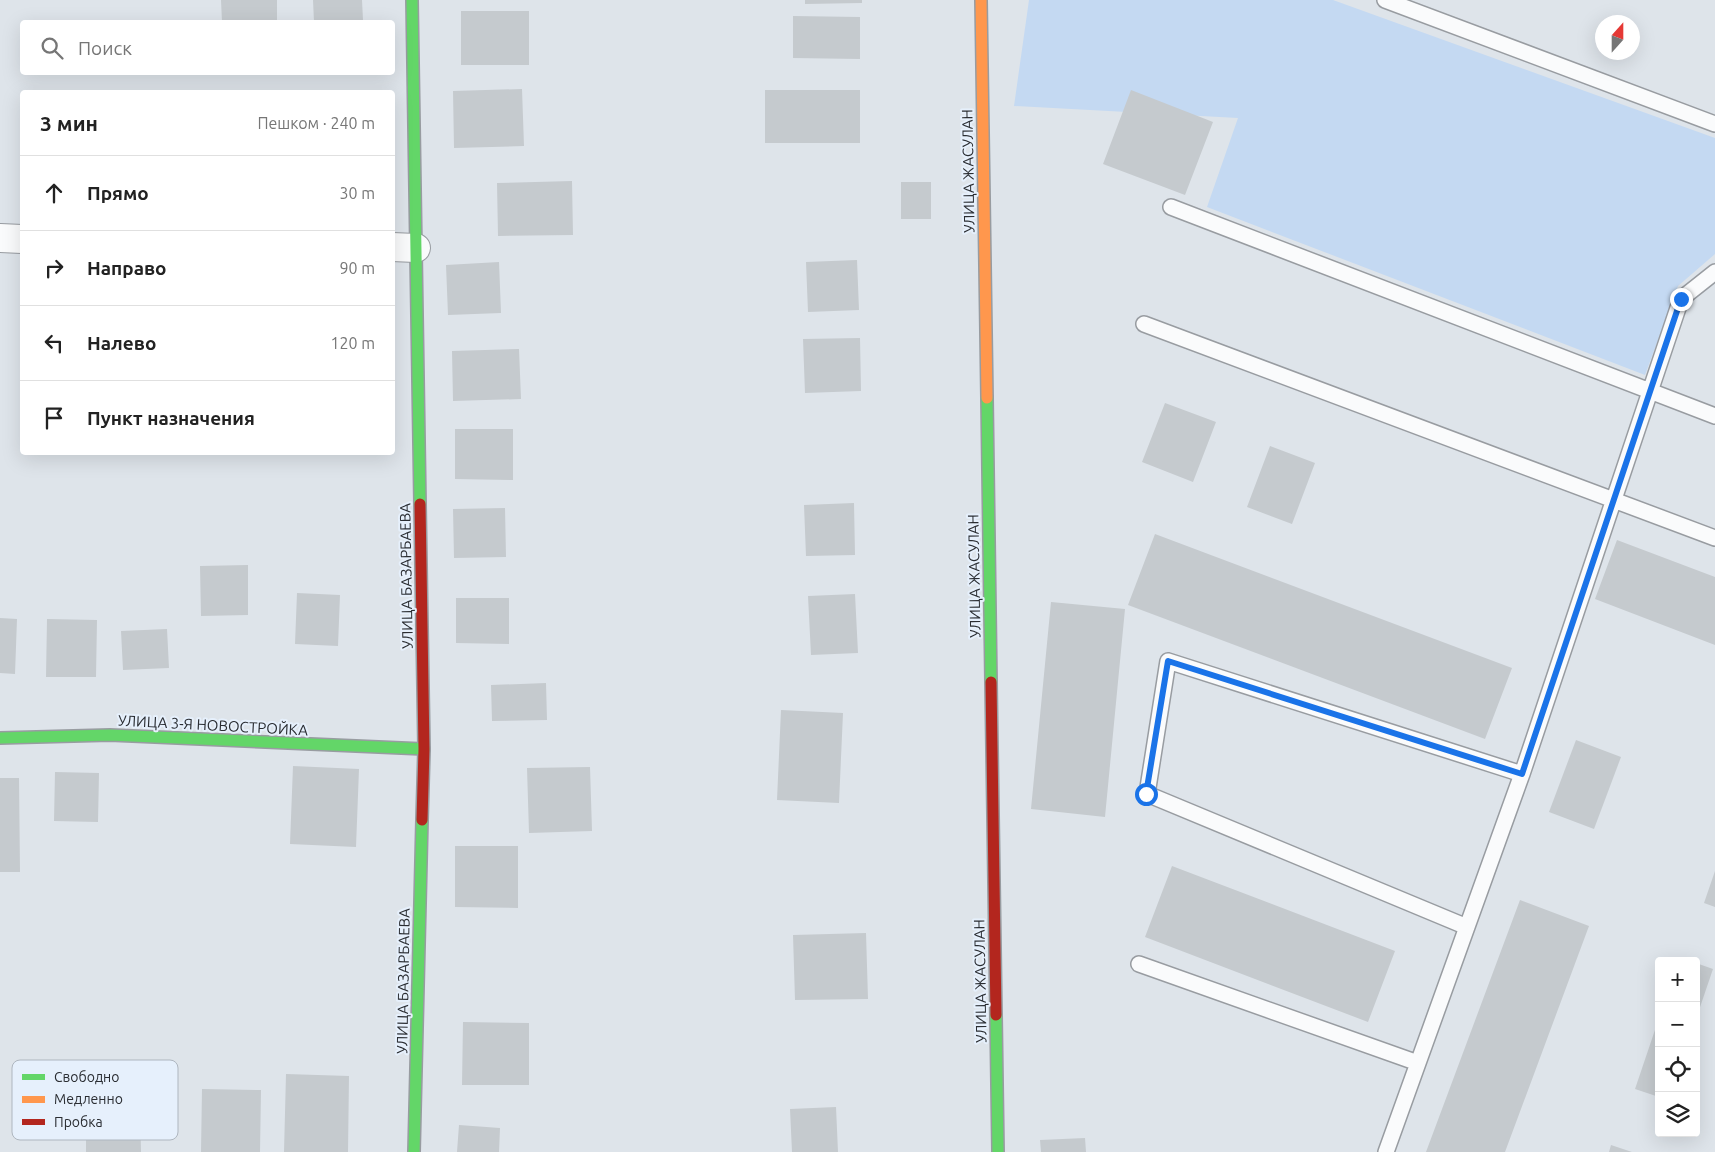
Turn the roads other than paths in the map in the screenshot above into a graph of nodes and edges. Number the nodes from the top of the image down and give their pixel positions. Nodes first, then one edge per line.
1 (412, 0) edge
2 (981, 0) edge
3 (1385, 0) edge
4 (1715, 124) edge
5 (1170, 208) dead end
6 (0, 238) edge
7 (20, 238) edge
8 (404, 247) edge
9 (1715, 272) edge
10 (1144, 324) dead end
11 (1650, 392) junction
12 (1715, 416) edge
13 (1614, 500) junction
14 (1715, 538) edge
15 (0, 738) edge
16 (424, 749) junction
17 (1522, 774) junction
18 (1467, 927) junction
19 (1139, 964) dead end
20 (1418, 1063) junction
21 (414, 1152) edge
22 (998, 1152) edge
23 (1386, 1152) edge

1 - 8 street, УЛИЦА БАЗАРБАЕВА
2 - 22 street, УЛИЦА ЖАСУЛАН
3 - 4 lane
5 - 11 lane
6 - 7 street
8 - 16 street, УЛИЦА БАЗАРБАЕВА
9 - 11 lane
10 - 13 lane
11 - 12 lane
11 - 13 lane
13 - 14 lane
13 - 17 lane
15 - 16 street, УЛИЦА 3-Я НОВОСТРОЙКА
16 - 21 street, УЛИЦА БАЗАРБАЕВА
17 - 18 lane
17 - 18 lane
18 - 20 lane
19 - 20 lane
20 - 23 lane

